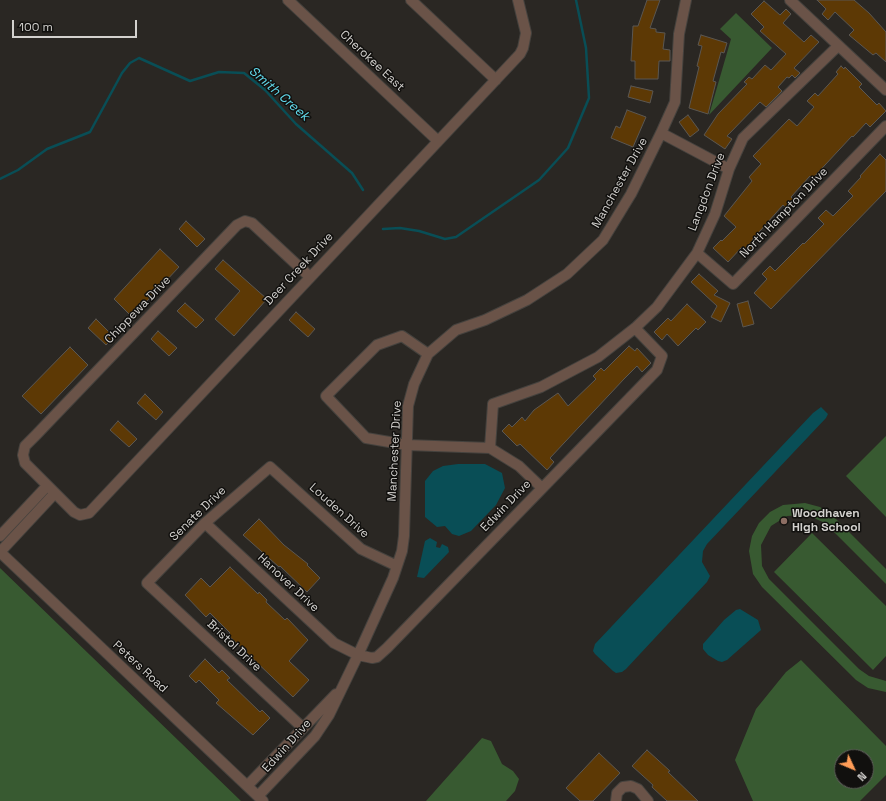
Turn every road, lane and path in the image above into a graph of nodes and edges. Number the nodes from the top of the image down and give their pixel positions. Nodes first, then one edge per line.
1 (288, 0) edge
2 (411, 0) edge
3 (518, 0) edge
4 (686, 0) edge
5 (790, 0) edge
6 (838, 46) junction
7 (496, 80) junction
8 (886, 90) edge
9 (886, 126) edge
10 (661, 133) junction
11 (438, 141) junction
12 (729, 169) junction
13 (697, 253) junction
14 (310, 277) junction
15 (635, 328) junction
16 (428, 354) junction
17 (407, 445) junction
18 (490, 448) junction
19 (270, 466) joint
20 (47, 486) junction
21 (542, 488) junction
22 (55, 493) junction
23 (205, 523) junction
24 (0, 536) edge
25 (0, 552) edge
26 (397, 566) junction
27 (147, 583) joint
28 (358, 655) junction
29 (341, 688) junction
30 (302, 727) junction
31 (247, 786) junction
32 (260, 799) edge
33 (616, 801) edge
34 (648, 801) edge

1 - 11 street, Cherokee East
2 - 7 street
3 - 7 street, Deer Creek Drive
4 - 10 street, Manchester Drive
5 - 6 street
6 - 8 street
6 - 12 street, Langdon Drive
7 - 11 street, Deer Creek Drive
9 - 13 street, North Hampton Drive
10 - 12 street
10 - 16 street, Manchester Drive
11 - 14 street, Deer Creek Drive
12 - 13 street, Langdon Drive
13 - 15 street, Langdon Drive
14 - 20 street, Chippewa Drive
14 - 22 street, Deer Creek Drive
15 - 18 street, Langdon Drive
15 - 21 street, Edwin Drive
16 - 17 street, Manchester Drive
16 - 17 street
17 - 18 street
17 - 26 street, Manchester Drive
18 - 21 street
19 - 23 street, Senate Drive
19 - 26 street, Louden Drive
20 - 22 street, Deer Creek Drive
20 - 24 street
21 - 28 street, Edwin Drive
22 - 25 street
23 - 27 street, Senate Drive
23 - 28 street, Hanover Drive
25 - 31 street, Peters Road
26 - 28 street, Manchester Drive
27 - 30 street, Bristol Drive
28 - 29 street, Edwin Drive
29 - 30 street, Edwin Drive
29 - 32 street, Edwin Drive
30 - 31 street, Edwin Drive
31 - 32 street, Peters Road
33 - 34 street

